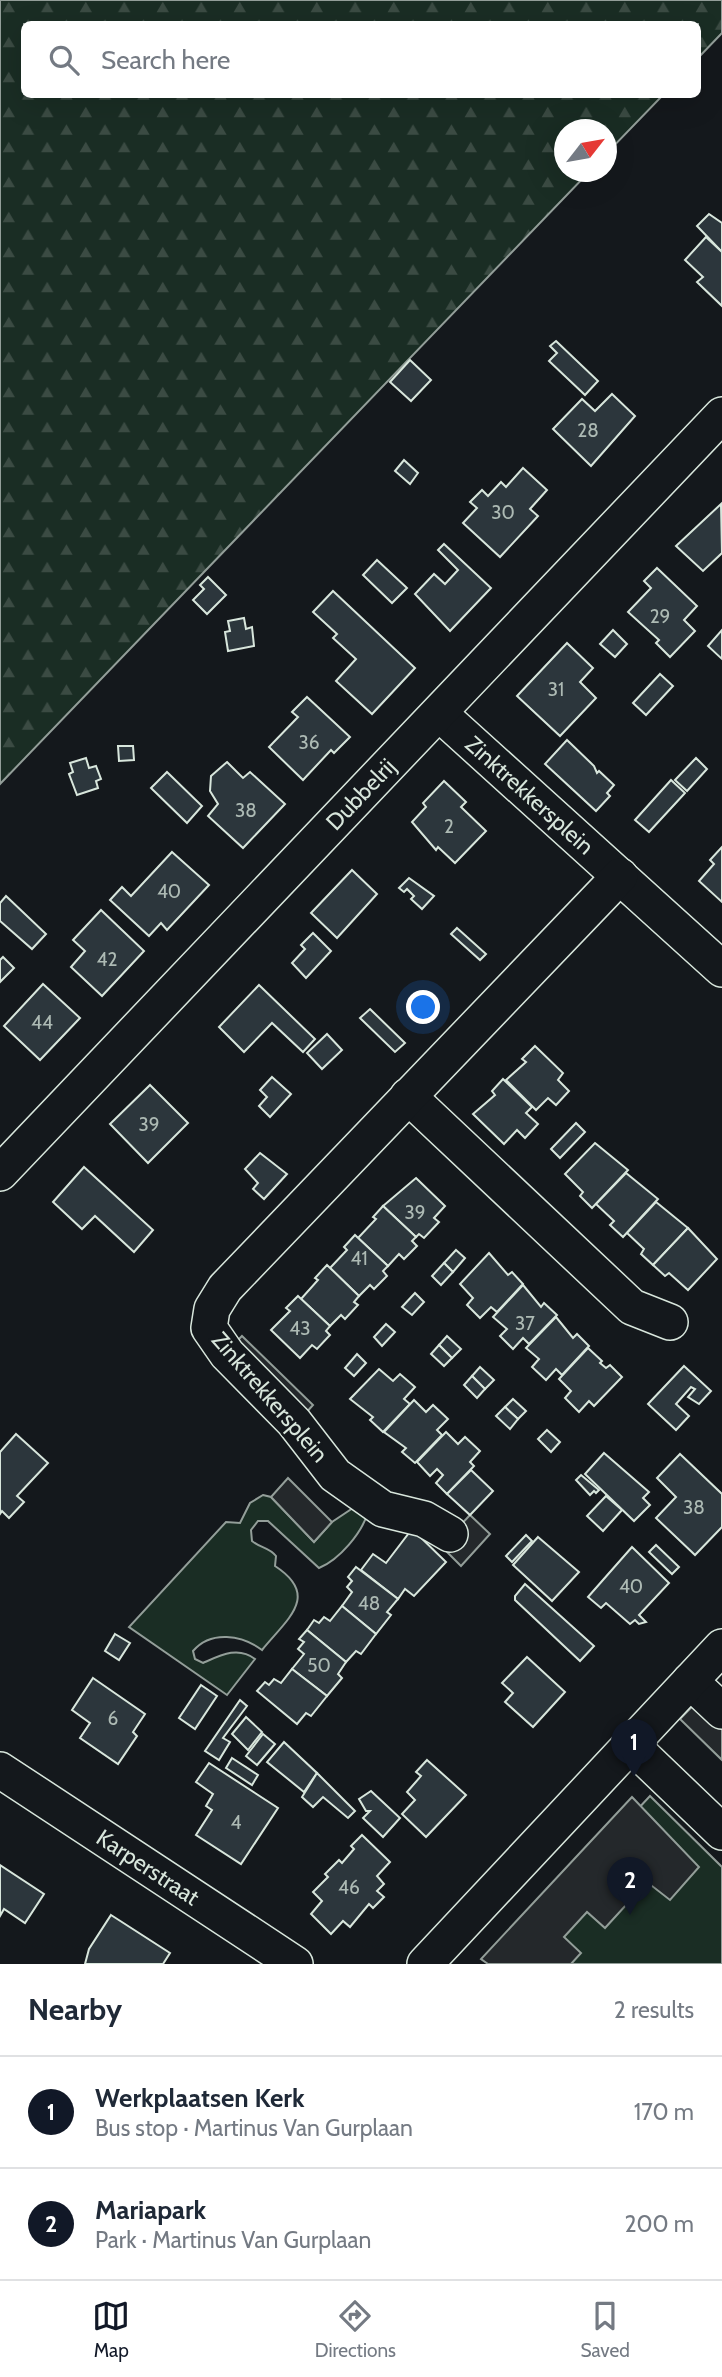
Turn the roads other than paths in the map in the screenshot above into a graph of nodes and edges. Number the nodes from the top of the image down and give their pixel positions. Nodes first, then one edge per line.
1 (722, 415) edge
2 (440, 714) junction
3 (620, 876) junction
4 (722, 969) edge
5 (408, 1096) junction
6 (0, 1173) edge
7 (670, 1322) dead end
8 (450, 1534) dead end
9 (711, 1665) edge
10 (722, 1711) edge
11 (630, 1744) junction
12 (0, 1770) edge
13 (722, 1832) edge
14 (295, 1964) edge
15 (425, 1964) edge

1 - 2 street, Dubbelrij
2 - 3 street, Zinktrekkersplein
2 - 6 street, Dubbelrij
3 - 4 street, Zinktrekkersplein
3 - 5 street, Zinktrekkersplein
5 - 7 street
5 - 8 street, Zinktrekkersplein
9 - 10 street
9 - 11 street
11 - 13 street
11 - 15 street
12 - 14 street, Karperstraat

